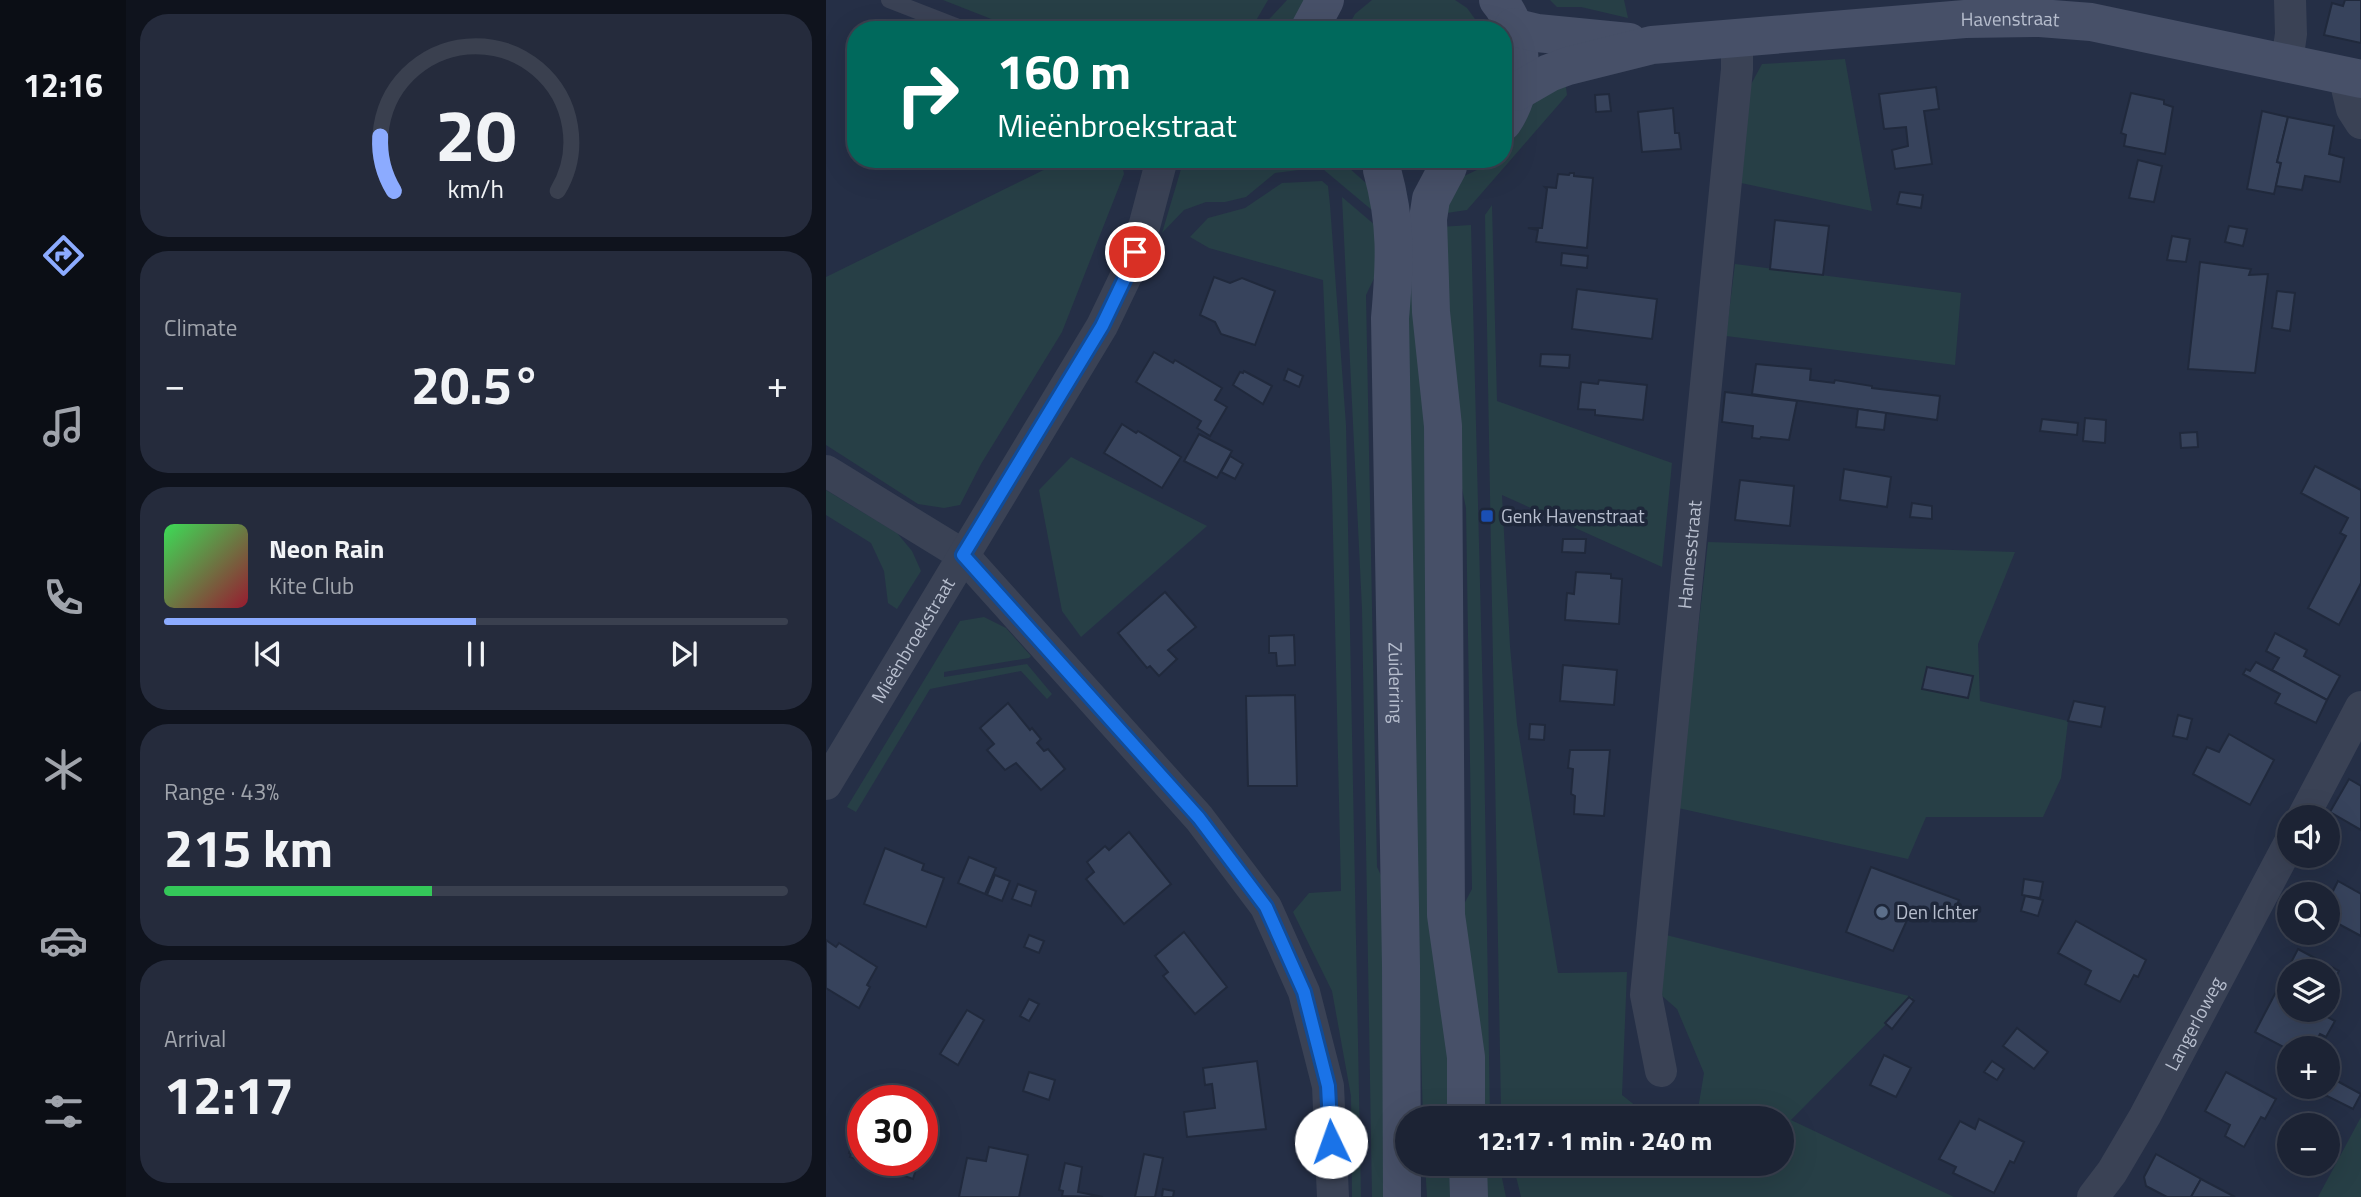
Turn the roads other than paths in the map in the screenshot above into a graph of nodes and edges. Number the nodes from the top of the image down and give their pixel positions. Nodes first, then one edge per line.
1 (889, 0) edge
2 (1325, 0) edge
3 (2290, 0) edge
4 (1505, 13) edge
5 (943, 21) edge
6 (1313, 21) edge
7 (1512, 37) edge
8 (1737, 39) junction
9 (1652, 45) junction
10 (2287, 62) junction
11 (2353, 77) edge
12 (1512, 99) edge
13 (1512, 105) edge
14 (2361, 123) edge
15 (1160, 168) edge
16 (1372, 168) edge
17 (1385, 168) edge
18 (1440, 168) edge
19 (1453, 168) edge
20 (826, 471) edge
21 (963, 555) junction
22 (2361, 707) edge
23 (826, 784) edge
24 (2309, 805) edge
25 (2277, 867) edge
26 (1661, 1071) dead end
27 (1466, 1106) edge
28 (1468, 1176) edge
29 (1333, 1197) edge
30 (1402, 1197) edge
31 (1469, 1197) edge
32 (2093, 1197) edge

1 - 5 lane
2 - 6 main road
3 - 10 street
4 - 9 main road, Havenstraat
7 - 12 main road
8 - 9 main road, Havenstraat
8 - 10 main road, Havenstraat
8 - 26 street, Hannesstraat
9 - 13 main road, Havenstraat
10 - 11 main road, Havenstraat
11 - 14 street
15 - 21 street, Mieënbroekstraat
16 - 30 main road, Zuiderring
17 - 18 main road
19 - 27 main road
20 - 21 street
21 - 23 street, Mieënbroekstraat
21 - 29 street
22 - 24 street
25 - 32 street, Langerloweg
28 - 31 main road

